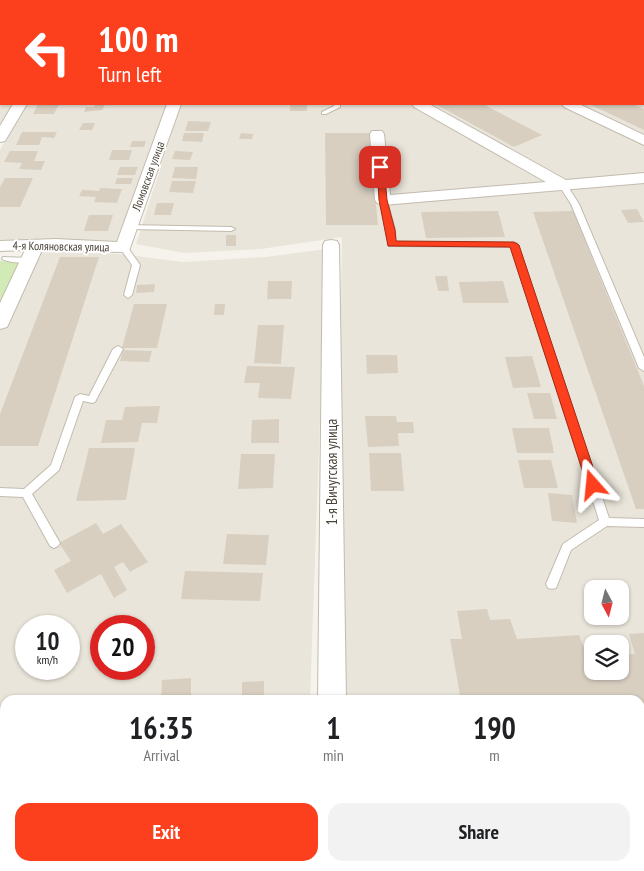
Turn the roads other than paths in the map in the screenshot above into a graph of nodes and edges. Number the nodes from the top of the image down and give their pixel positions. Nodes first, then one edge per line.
1 (19, 105) edge
2 (174, 105) edge
3 (337, 105) edge
4 (421, 105) edge
5 (571, 105) edge
6 (324, 113) dead end
7 (377, 134) dead end
8 (0, 138) edge
9 (644, 141) edge
10 (644, 178) edge
11 (562, 184) junction
12 (383, 200) junction
13 (130, 227) junction
14 (231, 229) dead end
15 (331, 245) dead end
16 (123, 248) junction
17 (3, 252) edge
18 (32, 252) junction
19 (128, 295) dead end
20 (0, 324) edge
21 (118, 349) dead end
22 (644, 368) edge
23 (0, 492) edge
24 (26, 493) junction
25 (605, 522) junction
26 (644, 523) edge
27 (54, 543) dead end
28 (552, 584) dead end
29 (332, 695) edge

1 - 8 street
2 - 13 street, Ломовская улица
3 - 6 lane
4 - 11 street
5 - 9 street
7 - 12 street
10 - 11 street
11 - 12 street
11 - 22 lane
12 - 25 lane
13 - 14 lane
13 - 16 street, Ломовская улица
15 - 29 street, 1-я Вичугская улица
16 - 18 street, 4-я Коляновская улица
16 - 19 lane
17 - 18 street, 4-я Коляновская улица
18 - 20 street
21 - 24 lane
23 - 24 lane
24 - 27 lane
25 - 26 lane
25 - 28 lane

